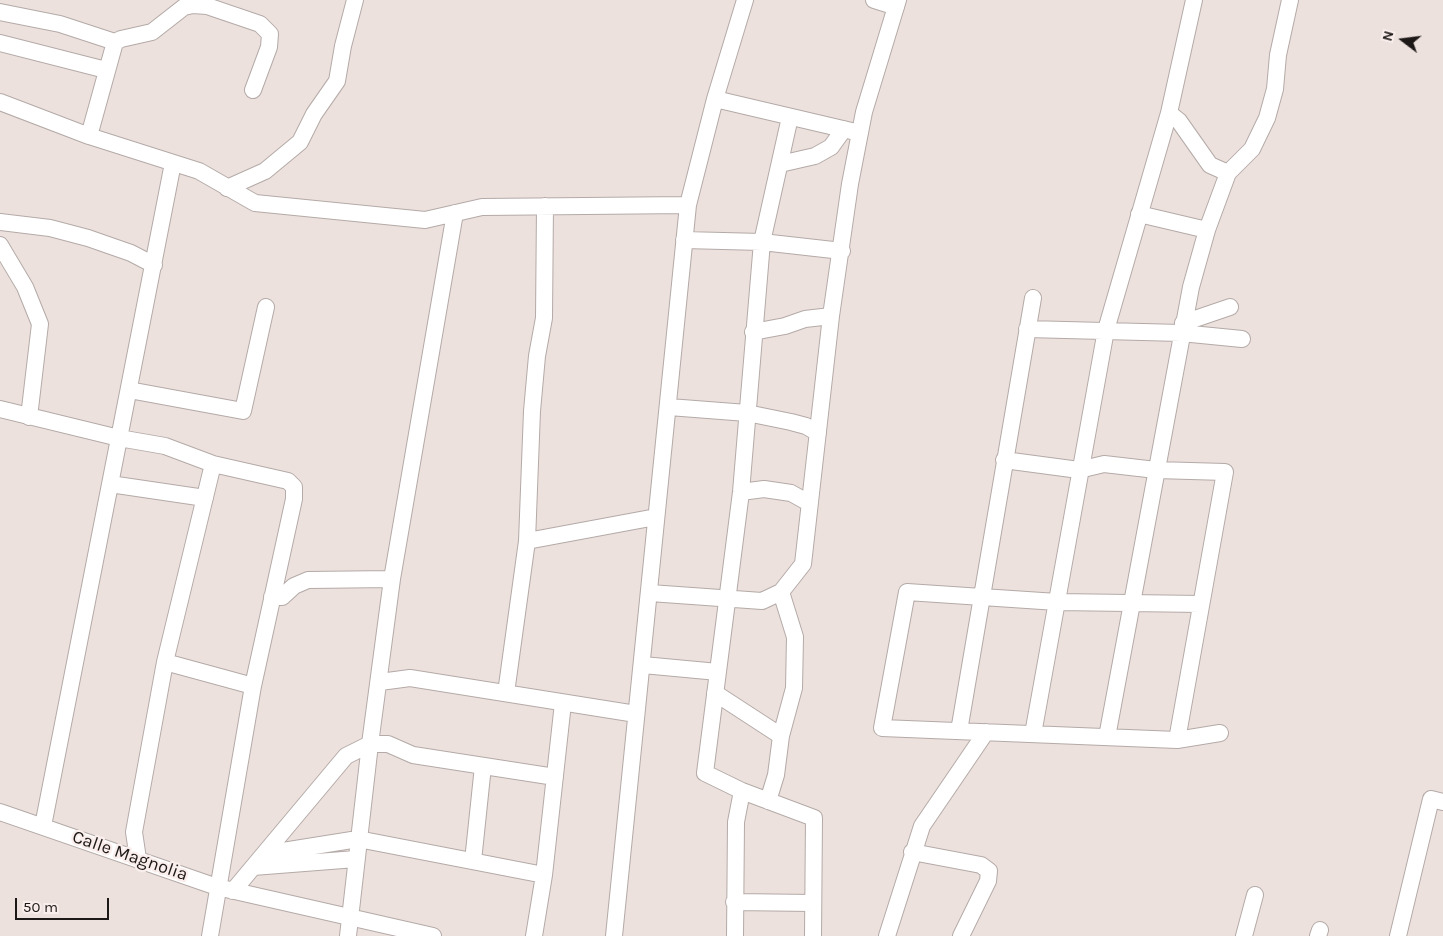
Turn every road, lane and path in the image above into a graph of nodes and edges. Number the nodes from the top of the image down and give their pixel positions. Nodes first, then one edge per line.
1 (355, 0) edge
2 (745, 0) edge
3 (874, 0) edge
4 (1194, 0) edge
5 (1290, 0) edge
6 (897, 4) edge
7 (0, 12) edge
8 (115, 42) junction
9 (0, 43) edge
10 (106, 70) junction
11 (253, 90) dead end
12 (715, 98) junction
13 (0, 102) edge
14 (1169, 113) junction
15 (790, 116) junction
16 (852, 131) junction
17 (89, 136) junction
18 (173, 163) junction
19 (780, 164) junction
20 (1228, 173) junction
21 (227, 188) junction
22 (688, 205) junction
23 (546, 206) junction
24 (455, 213) junction
25 (1139, 214) junction
26 (0, 222) edge
27 (1207, 230) junction
28 (684, 240) junction
29 (762, 242) junction
30 (0, 245) edge
31 (842, 250) junction
32 (154, 265) junction
33 (1033, 298) dead end
34 (266, 307) dead end
35 (1230, 307) dead end
36 (831, 316) junction
37 (1182, 328) junction
38 (1027, 329) junction
39 (1106, 330) junction
40 (753, 332) junction
41 (1242, 339) dead end
42 (129, 390) junction
43 (669, 406) junction
44 (0, 409) edge
45 (747, 413) junction
46 (29, 417) junction
47 (818, 433) junction
48 (120, 438) junction
49 (1004, 460) junction
50 (213, 464) junction
51 (1079, 470) junction
52 (1156, 470) junction
53 (110, 484) junction
54 (741, 492) junction
55 (205, 498) junction
56 (809, 503) junction
57 (656, 517) junction
58 (527, 541) junction
59 (392, 579) junction
60 (780, 592) junction
61 (650, 593) junction
62 (272, 597) junction
63 (980, 598) junction
64 (727, 600) junction
65 (1057, 602) junction
66 (1130, 604) junction
67 (1201, 604) junction
68 (165, 662) junction
69 (643, 664) junction
70 (718, 672) junction
71 (380, 682) junction
72 (253, 686) junction
73 (715, 693) junction
74 (506, 694) junction
75 (563, 703) junction
76 (636, 714) junction
77 (959, 731) junction
78 (986, 732) junction
79 (1220, 733) dead end
80 (1033, 734) junction
81 (782, 736) junction
82 (1107, 737) junction
83 (1177, 740) junction
84 (370, 744) junction
85 (482, 766) junction
86 (555, 777) junction
87 (742, 791) junction
88 (768, 801) junction
89 (1443, 802) edge
90 (0, 812) edge
91 (43, 826) junction
92 (358, 839) junction
93 (912, 852) junction
94 (264, 854) junction
95 (138, 859) junction
96 (356, 859) junction
97 (473, 861) junction
98 (253, 867) junction
99 (544, 875) junction
100 (225, 889) junction
101 (1255, 895) dead end
102 (734, 902) junction
103 (813, 903) junction
104 (348, 918) junction
105 (210, 936) edge
106 (348, 936) edge
107 (433, 936) edge
108 (534, 936) edge
109 (614, 936) edge
110 (735, 936) edge
111 (813, 936) edge
112 (887, 936) edge
113 (960, 936) edge
114 (1244, 936) edge
115 (1398, 936) edge

1 - 21 street
2 - 12 street
3 - 6 street
4 - 14 street
5 - 20 street
6 - 16 street
7 - 8 street
8 - 10 street
8 - 11 street
9 - 10 street
10 - 17 street
12 - 15 street
12 - 22 street
13 - 17 street
14 - 20 street
14 - 25 street
15 - 16 street
15 - 19 street
16 - 19 street
16 - 31 street
17 - 18 street
18 - 21 street
18 - 32 street
19 - 29 street
20 - 27 street
21 - 24 street
22 - 23 street
22 - 28 street
23 - 24 street
23 - 58 street
24 - 59 street
25 - 27 street
25 - 39 street
26 - 32 street
27 - 37 street
28 - 29 street
28 - 43 street
29 - 31 street
29 - 40 street
30 - 46 street
31 - 36 street
32 - 42 street
33 - 38 street
34 - 42 street
35 - 37 street
36 - 40 street
36 - 47 street
37 - 39 street
37 - 41 street
37 - 52 street
38 - 39 street
38 - 49 street
39 - 51 street
40 - 45 street
42 - 48 street
43 - 45 street
43 - 57 street
44 - 46 street
45 - 47 street
45 - 54 street
46 - 48 street
47 - 56 street
48 - 50 street
48 - 53 street
49 - 51 street
49 - 63 street
50 - 55 street
50 - 62 street
51 - 52 street
51 - 65 street
52 - 66 street
52 - 67 street
53 - 55 street
53 - 91 street
54 - 56 street
54 - 64 street
55 - 68 street
56 - 60 street
57 - 58 street
57 - 61 street
58 - 74 street
59 - 62 street
59 - 71 street
60 - 64 street
60 - 81 street
61 - 64 street
61 - 69 street
62 - 72 street
63 - 65 street
63 - 77 street
63 - 77 street
64 - 70 street
65 - 66 street
65 - 80 street
66 - 67 street
66 - 82 street
67 - 83 street
68 - 72 street
68 - 95 street
69 - 70 street
69 - 76 street
70 - 73 street
71 - 74 street
71 - 84 street
72 - 100 street
73 - 81 street
73 - 87 street
74 - 75 street
75 - 76 street
75 - 86 street
76 - 109 street
77 - 78 street
78 - 80 street
78 - 93 street
79 - 83 street
80 - 82 street
81 - 88 street
82 - 83 street
84 - 85 street
84 - 92 street
84 - 94 street
85 - 86 street
85 - 97 street
86 - 99 street
87 - 88 street
87 - 102 street
88 - 103 street
89 - 115 street
90 - 91 street, Calle Magnolia
91 - 95 street, Calle Magnolia
92 - 94 street
92 - 96 street
92 - 97 street
93 - 112 street
93 - 113 street
94 - 98 street
95 - 100 street, Calle Magnolia
96 - 98 street
96 - 104 street
97 - 99 street
98 - 100 street
99 - 108 street
100 - 104 street, Calle Magnolia
100 - 105 street
101 - 114 street
102 - 103 street
102 - 110 street
103 - 111 street
104 - 106 street
104 - 107 street, Calle Magnolia

